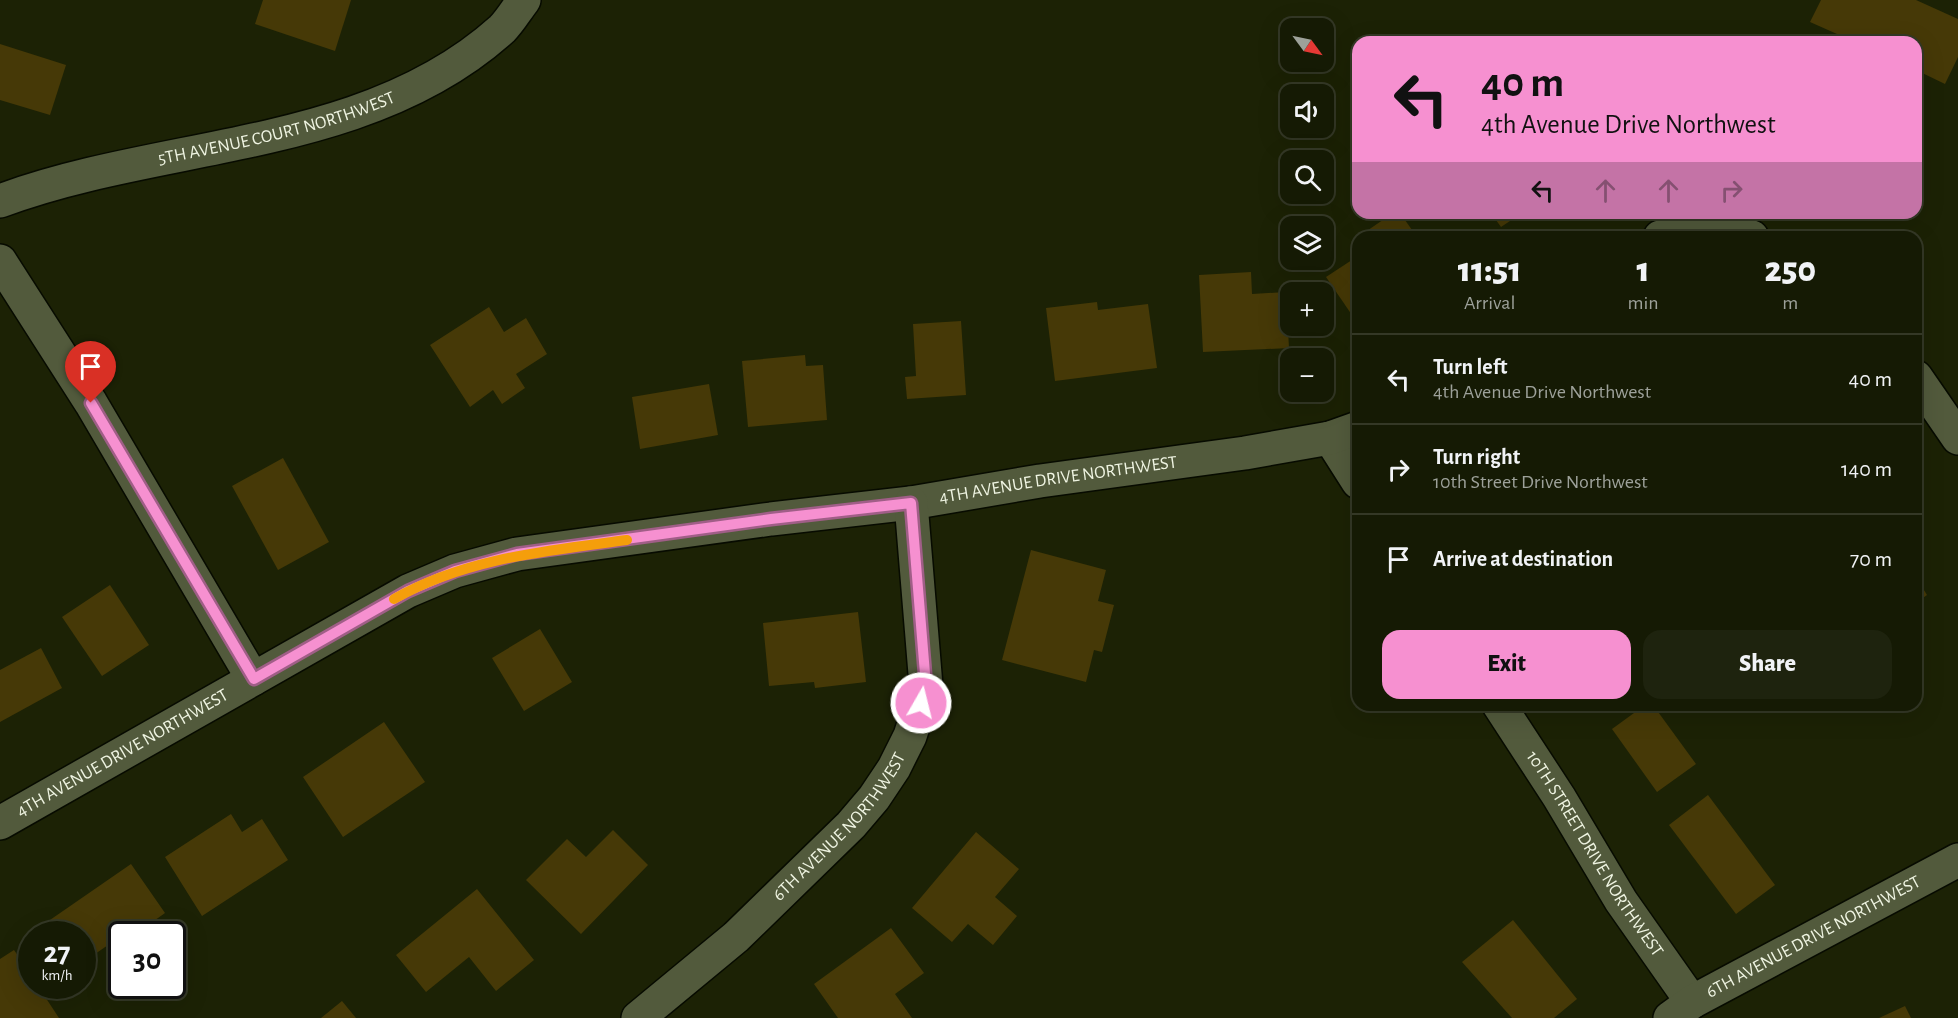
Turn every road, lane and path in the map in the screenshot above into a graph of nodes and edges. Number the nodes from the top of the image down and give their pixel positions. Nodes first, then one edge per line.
1 (524, 0) edge
2 (0, 201) edge
3 (1678, 231) edge
4 (1729, 231) edge
5 (0, 261) edge
6 (1922, 386) edge
7 (1344, 433) edge
8 (1958, 438) edge
9 (1352, 461) edge
10 (911, 503) junction
11 (254, 679) junction
12 (1503, 711) edge
13 (0, 823) edge
14 (1958, 860) edge
15 (1681, 1010) edge
16 (638, 1018) edge

1 - 2 street, 5TH AVENUE COURT NORTHWEST
3 - 4 street
5 - 11 street
6 - 8 street
7 - 9 street
7 - 10 street, 4TH AVENUE DRIVE NORTHWEST
10 - 11 street, 4TH AVENUE DRIVE NORTHWEST
10 - 16 street, 6TH AVENUE NORTHWEST
11 - 13 street, 4TH AVENUE DRIVE NORTHWEST
12 - 15 street, 10TH STREET DRIVE NORTHWEST
14 - 15 street, 6TH AVENUE DRIVE NORTHWEST

